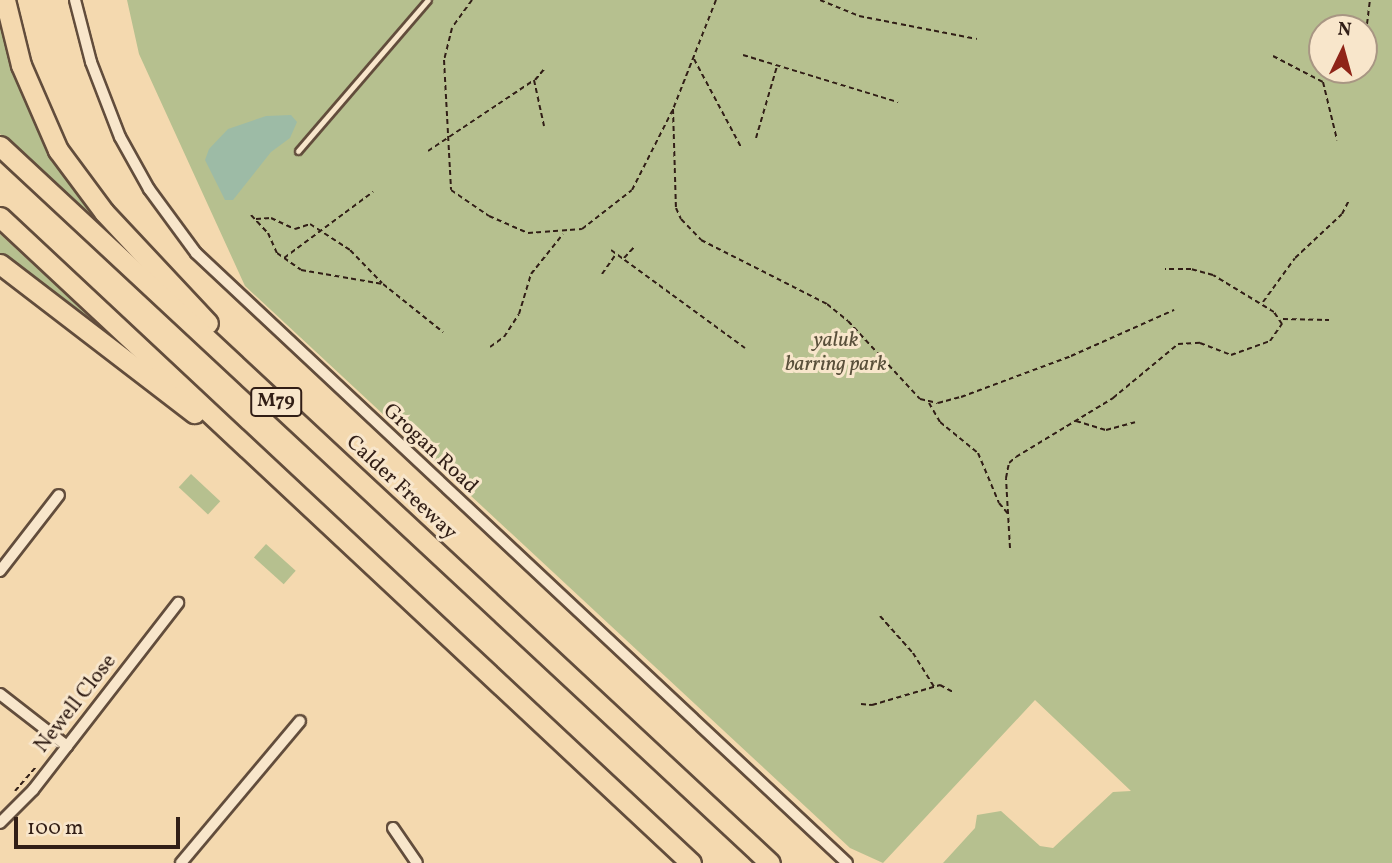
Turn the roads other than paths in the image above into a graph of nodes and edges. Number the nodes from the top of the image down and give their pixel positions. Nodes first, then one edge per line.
1 (5, 0) edge
2 (75, 0) edge
3 (428, 0) edge
4 (0, 146) edge
5 (298, 151) dead end
6 (0, 217) edge
7 (0, 264) edge
8 (59, 495) dead end
9 (324, 520) junction
10 (0, 571) edge
11 (178, 603) dead end
12 (551, 659) junction
13 (0, 694) edge
14 (299, 721) dead end
15 (68, 746) junction
16 (0, 823) edge
17 (393, 828) dead end
18 (181, 863) edge
19 (417, 863) edge
20 (691, 863) edge
21 (770, 863) edge
22 (847, 863) edge

1 - 12 highway
2 - 22 street, Grogan Road
3 - 5 lane
4 - 12 highway, Calder Freeway / M79
6 - 9 highway, M79
7 - 9 highway
8 - 10 street
9 - 20 highway, M79
11 - 15 street, Newell Close
12 - 21 highway, Calder Freeway / M79
13 - 15 street
14 - 18 street
15 - 16 street, Newell Close
17 - 19 street

